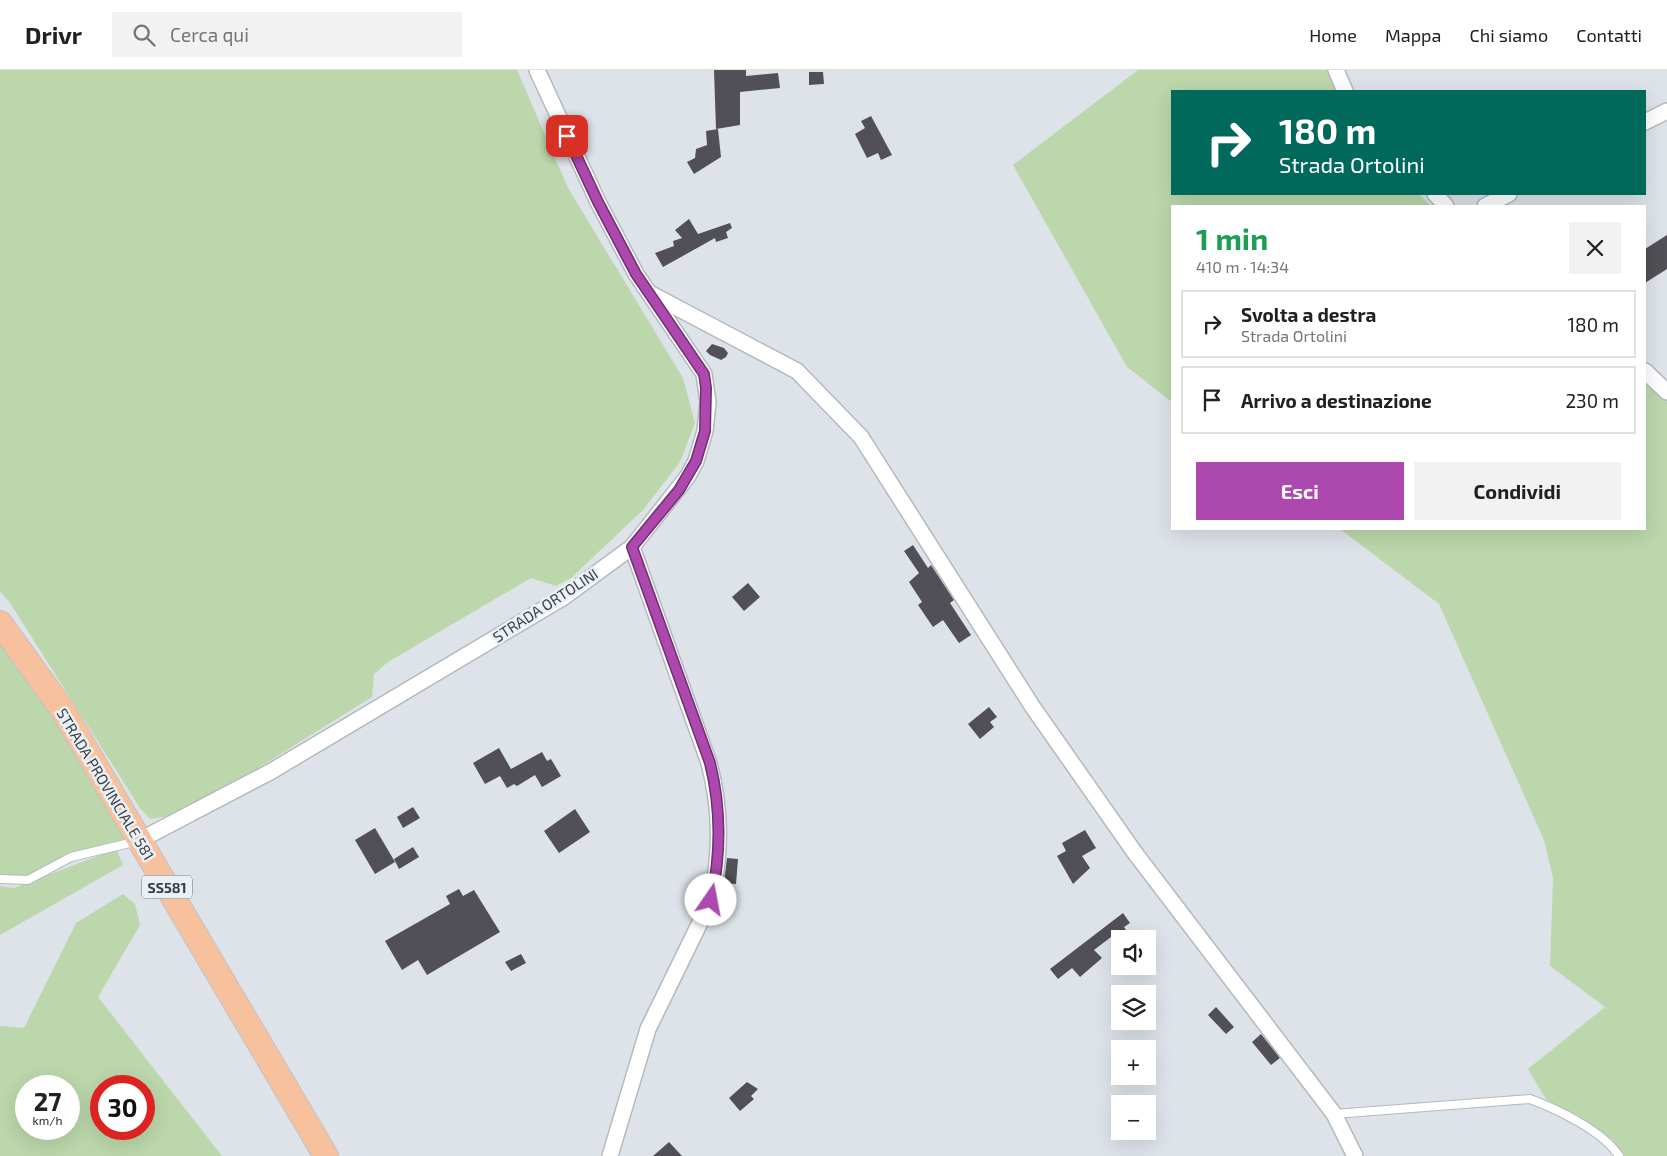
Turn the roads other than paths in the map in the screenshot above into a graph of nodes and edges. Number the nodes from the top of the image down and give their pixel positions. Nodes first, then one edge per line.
1 (537, 70) edge
2 (1336, 70) edge
3 (1345, 90) edge
4 (1667, 111) edge
5 (1646, 122) edge
6 (1436, 195) edge
7 (1507, 195) edge
8 (1445, 205) edge
9 (1487, 205) edge
10 (651, 294) junction
11 (1646, 372) edge
12 (1667, 392) edge
13 (632, 547) junction
14 (0, 623) edge
15 (140, 840) junction
16 (0, 880) edge
17 (1334, 1114) junction
18 (326, 1156) edge
19 (610, 1156) edge
20 (1355, 1156) edge
21 (1618, 1156) edge

1 - 10 street, STRADA ORTOLINI
2 - 3 street
4 - 5 street
6 - 8 street
7 - 9 street
10 - 13 street, STRADA ORTOLINI
10 - 17 street
11 - 12 street
13 - 15 street, STRADA ORTOLINI
13 - 19 street
14 - 15 main road, STRADA PROVINCIALE 581 / SS581
15 - 16 lane
15 - 18 main road, STRADA PROVINCIALE 581 / SS581
17 - 20 street
17 - 21 lane

